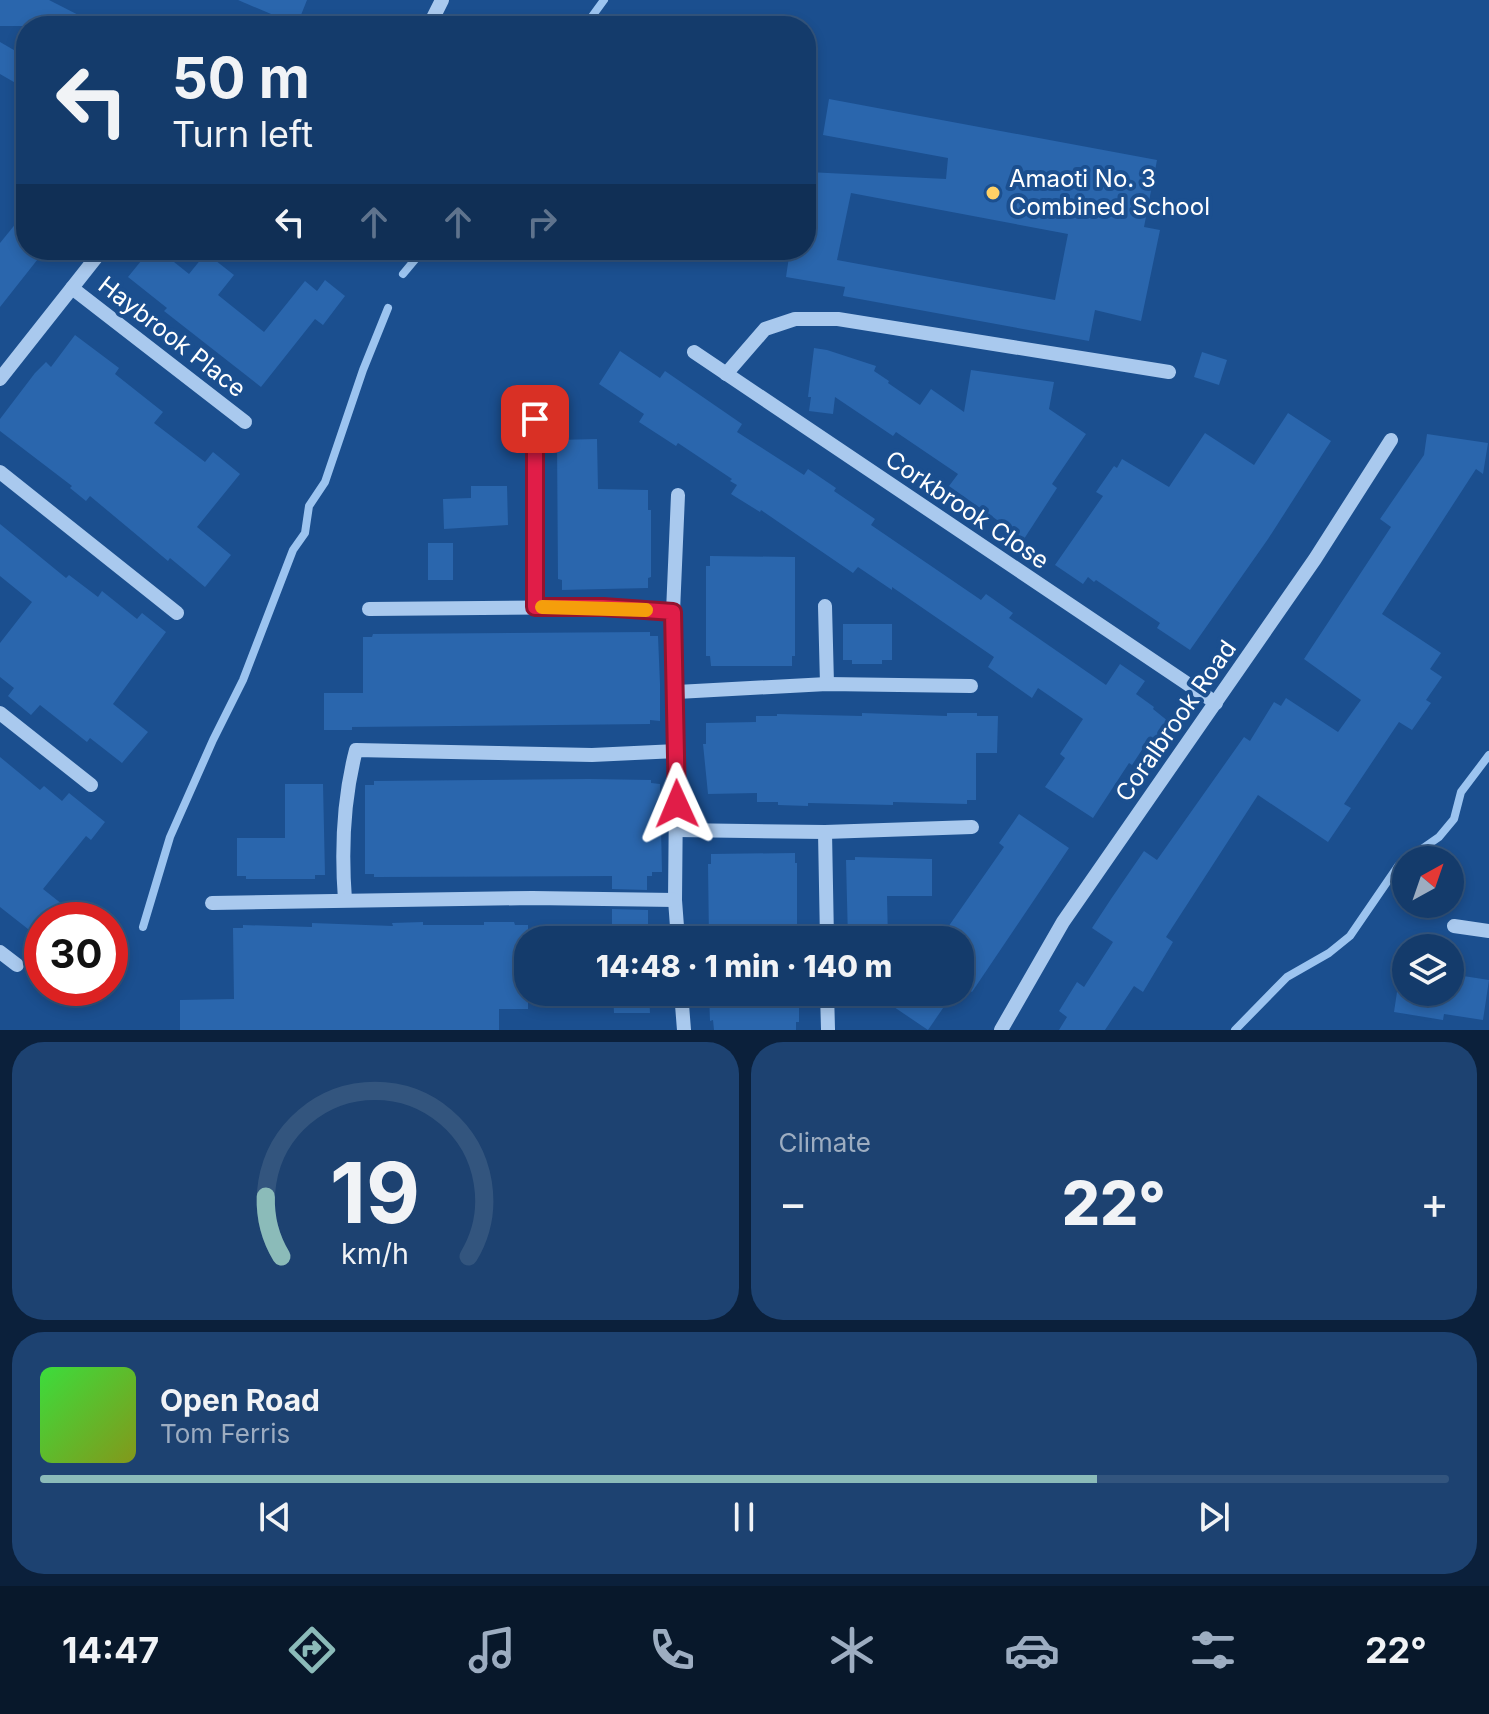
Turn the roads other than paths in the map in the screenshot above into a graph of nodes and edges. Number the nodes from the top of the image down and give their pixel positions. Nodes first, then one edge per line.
1 (94, 260) edge
2 (72, 288) junction
3 (694, 352) dead end
4 (1169, 372) dead end
5 (726, 374) junction
6 (0, 379) edge
7 (535, 419) dead end
8 (245, 422) dead end
9 (1391, 440) dead end
10 (0, 472) edge
11 (678, 495) dead end
12 (825, 606) dead end
13 (535, 607) junction
14 (369, 609) dead end
15 (673, 612) junction
16 (177, 613) dead end
17 (827, 684) junction
18 (971, 686) dead end
19 (677, 692) junction
20 (1216, 703) junction
21 (0, 713) edge
22 (677, 751) junction
23 (91, 785) dead end
24 (972, 827) dead end
25 (677, 830) junction
26 (825, 832) junction
27 (345, 900) junction
28 (675, 900) junction
29 (212, 903) dead end
30 (677, 926) edge
31 (827, 926) edge
32 (1454, 926) dead end
33 (1489, 931) edge
34 (0, 952) edge
35 (17, 965) dead end
36 (682, 1006) edge
37 (827, 1006) edge
38 (828, 1029) edge
39 (684, 1030) edge
40 (1001, 1030) edge

1 - 2 street
2 - 6 street
2 - 8 street, Haybrook Place
3 - 5 street, Corkbrook Close
4 - 5 street
5 - 20 street, Corkbrook Close
7 - 13 street
9 - 20 street, Coralbrook Road
10 - 16 street
11 - 15 street
12 - 17 street
13 - 14 street
13 - 15 street
15 - 19 street
17 - 18 street
17 - 19 street
19 - 22 street
20 - 40 street, Coralbrook Road
21 - 23 street
22 - 25 street
22 - 27 street
24 - 26 street
25 - 26 street
25 - 28 street
26 - 31 street
27 - 28 street
27 - 29 street
28 - 30 street
32 - 33 street
34 - 35 street
36 - 39 street
37 - 38 street

